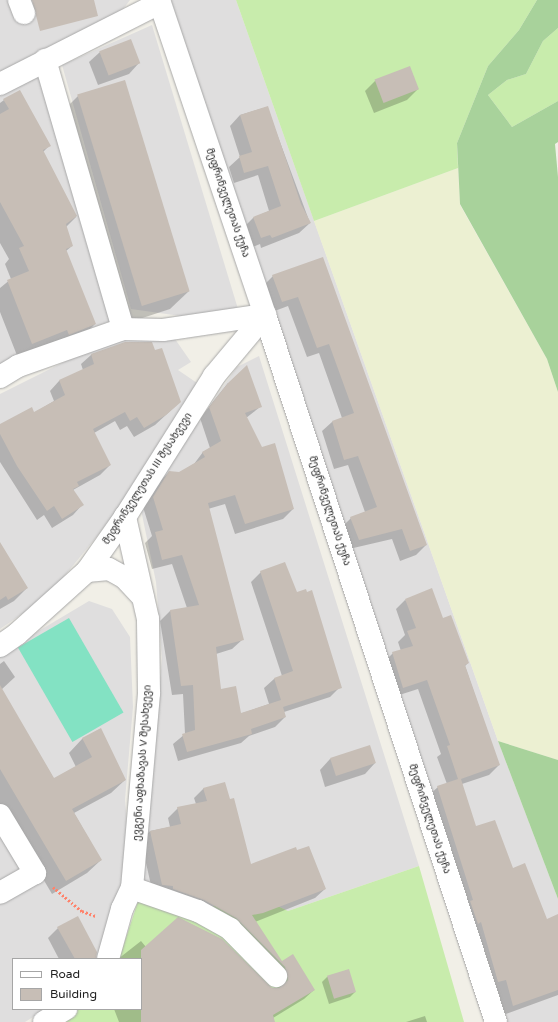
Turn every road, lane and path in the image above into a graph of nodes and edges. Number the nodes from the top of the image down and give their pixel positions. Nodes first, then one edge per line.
1 (160, 2) edge
2 (45, 60) junction
3 (0, 84) edge
4 (265, 315) junction
5 (123, 329) junction
6 (0, 377) edge
7 (126, 518) junction
8 (87, 571) junction
9 (143, 598) junction
10 (0, 646) edge
11 (0, 815) edge
12 (35, 873) junction
13 (132, 888) junction
14 (0, 893) edge
15 (117, 924) junction
16 (108, 958) edge
17 (276, 976) dead end
18 (64, 1010) edge
19 (44, 1022) edge
20 (496, 1022) edge

1 - 2 street
1 - 4 street, მეფრინველეთას ქუჩა
2 - 3 street
2 - 5 street
4 - 5 street
4 - 7 street, მეფრინველეთას III შესახვევი
4 - 20 street, მეფრინველეთას ქუჩა
5 - 6 street
7 - 8 street, მეფრინველეთას III შესახვევი
7 - 9 street, ევგენი აფხაზავას V შესახვევი
8 - 9 street
8 - 10 street, მეფრინველეთას III შესახვევი
9 - 13 street, ევგენი აფხაზავას V შესახვევი
11 - 12 street
12 - 14 street
12 - 15 path
13 - 15 street, ევგენი აფხაზავას V შესახვევი
13 - 17 street
15 - 16 street, ევგენი აფხაზავას V შესახვევი
18 - 19 street

